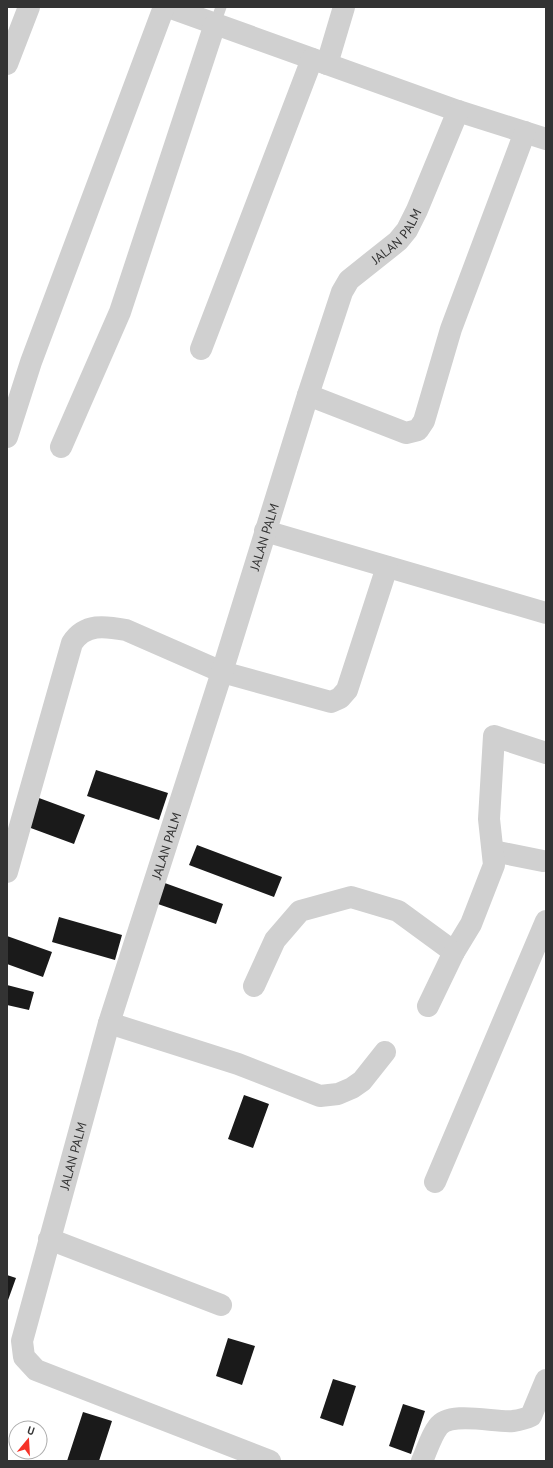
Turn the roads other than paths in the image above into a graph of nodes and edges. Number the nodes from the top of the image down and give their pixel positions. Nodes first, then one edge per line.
1 (29, 7) edge
2 (164, 7) edge
3 (168, 7) edge
4 (344, 7) edge
5 (218, 16) edge
6 (320, 62) junction
7 (7, 64) edge
8 (458, 111) junction
9 (525, 132) junction
10 (546, 139) edge
11 (201, 349) dead end
12 (308, 395) junction
13 (7, 437) edge
14 (61, 447) dead end
15 (265, 531) junction
16 (387, 567) junction
17 (546, 613) edge
18 (222, 672) junction
19 (546, 753) edge
20 (493, 851) junction
21 (543, 861) dead end
22 (7, 872) edge
23 (546, 921) edge
24 (454, 952) junction
25 (254, 986) dead end
26 (428, 1006) dead end
27 (109, 1023) junction
28 (385, 1052) dead end
29 (435, 1182) dead end
30 (49, 1239) junction
31 (221, 1305) dead end
32 (546, 1380) edge
33 (270, 1461) edge
34 (422, 1461) edge

1 - 7 street
2 - 13 street
3 - 5 street
4 - 6 street
5 - 6 street
5 - 14 street
6 - 8 street
6 - 11 street
8 - 9 street
8 - 12 street, JALAN PALM
9 - 10 street
9 - 12 street
12 - 15 street, JALAN PALM
15 - 16 street
15 - 18 street, JALAN PALM
16 - 17 street
16 - 18 street
18 - 22 street
18 - 27 street, JALAN PALM
19 - 20 street
20 - 21 street
20 - 24 street
23 - 29 street
24 - 25 street
24 - 26 street
27 - 28 street
27 - 30 street, JALAN PALM
30 - 31 street
30 - 33 street, JALAN PALM
32 - 34 street

